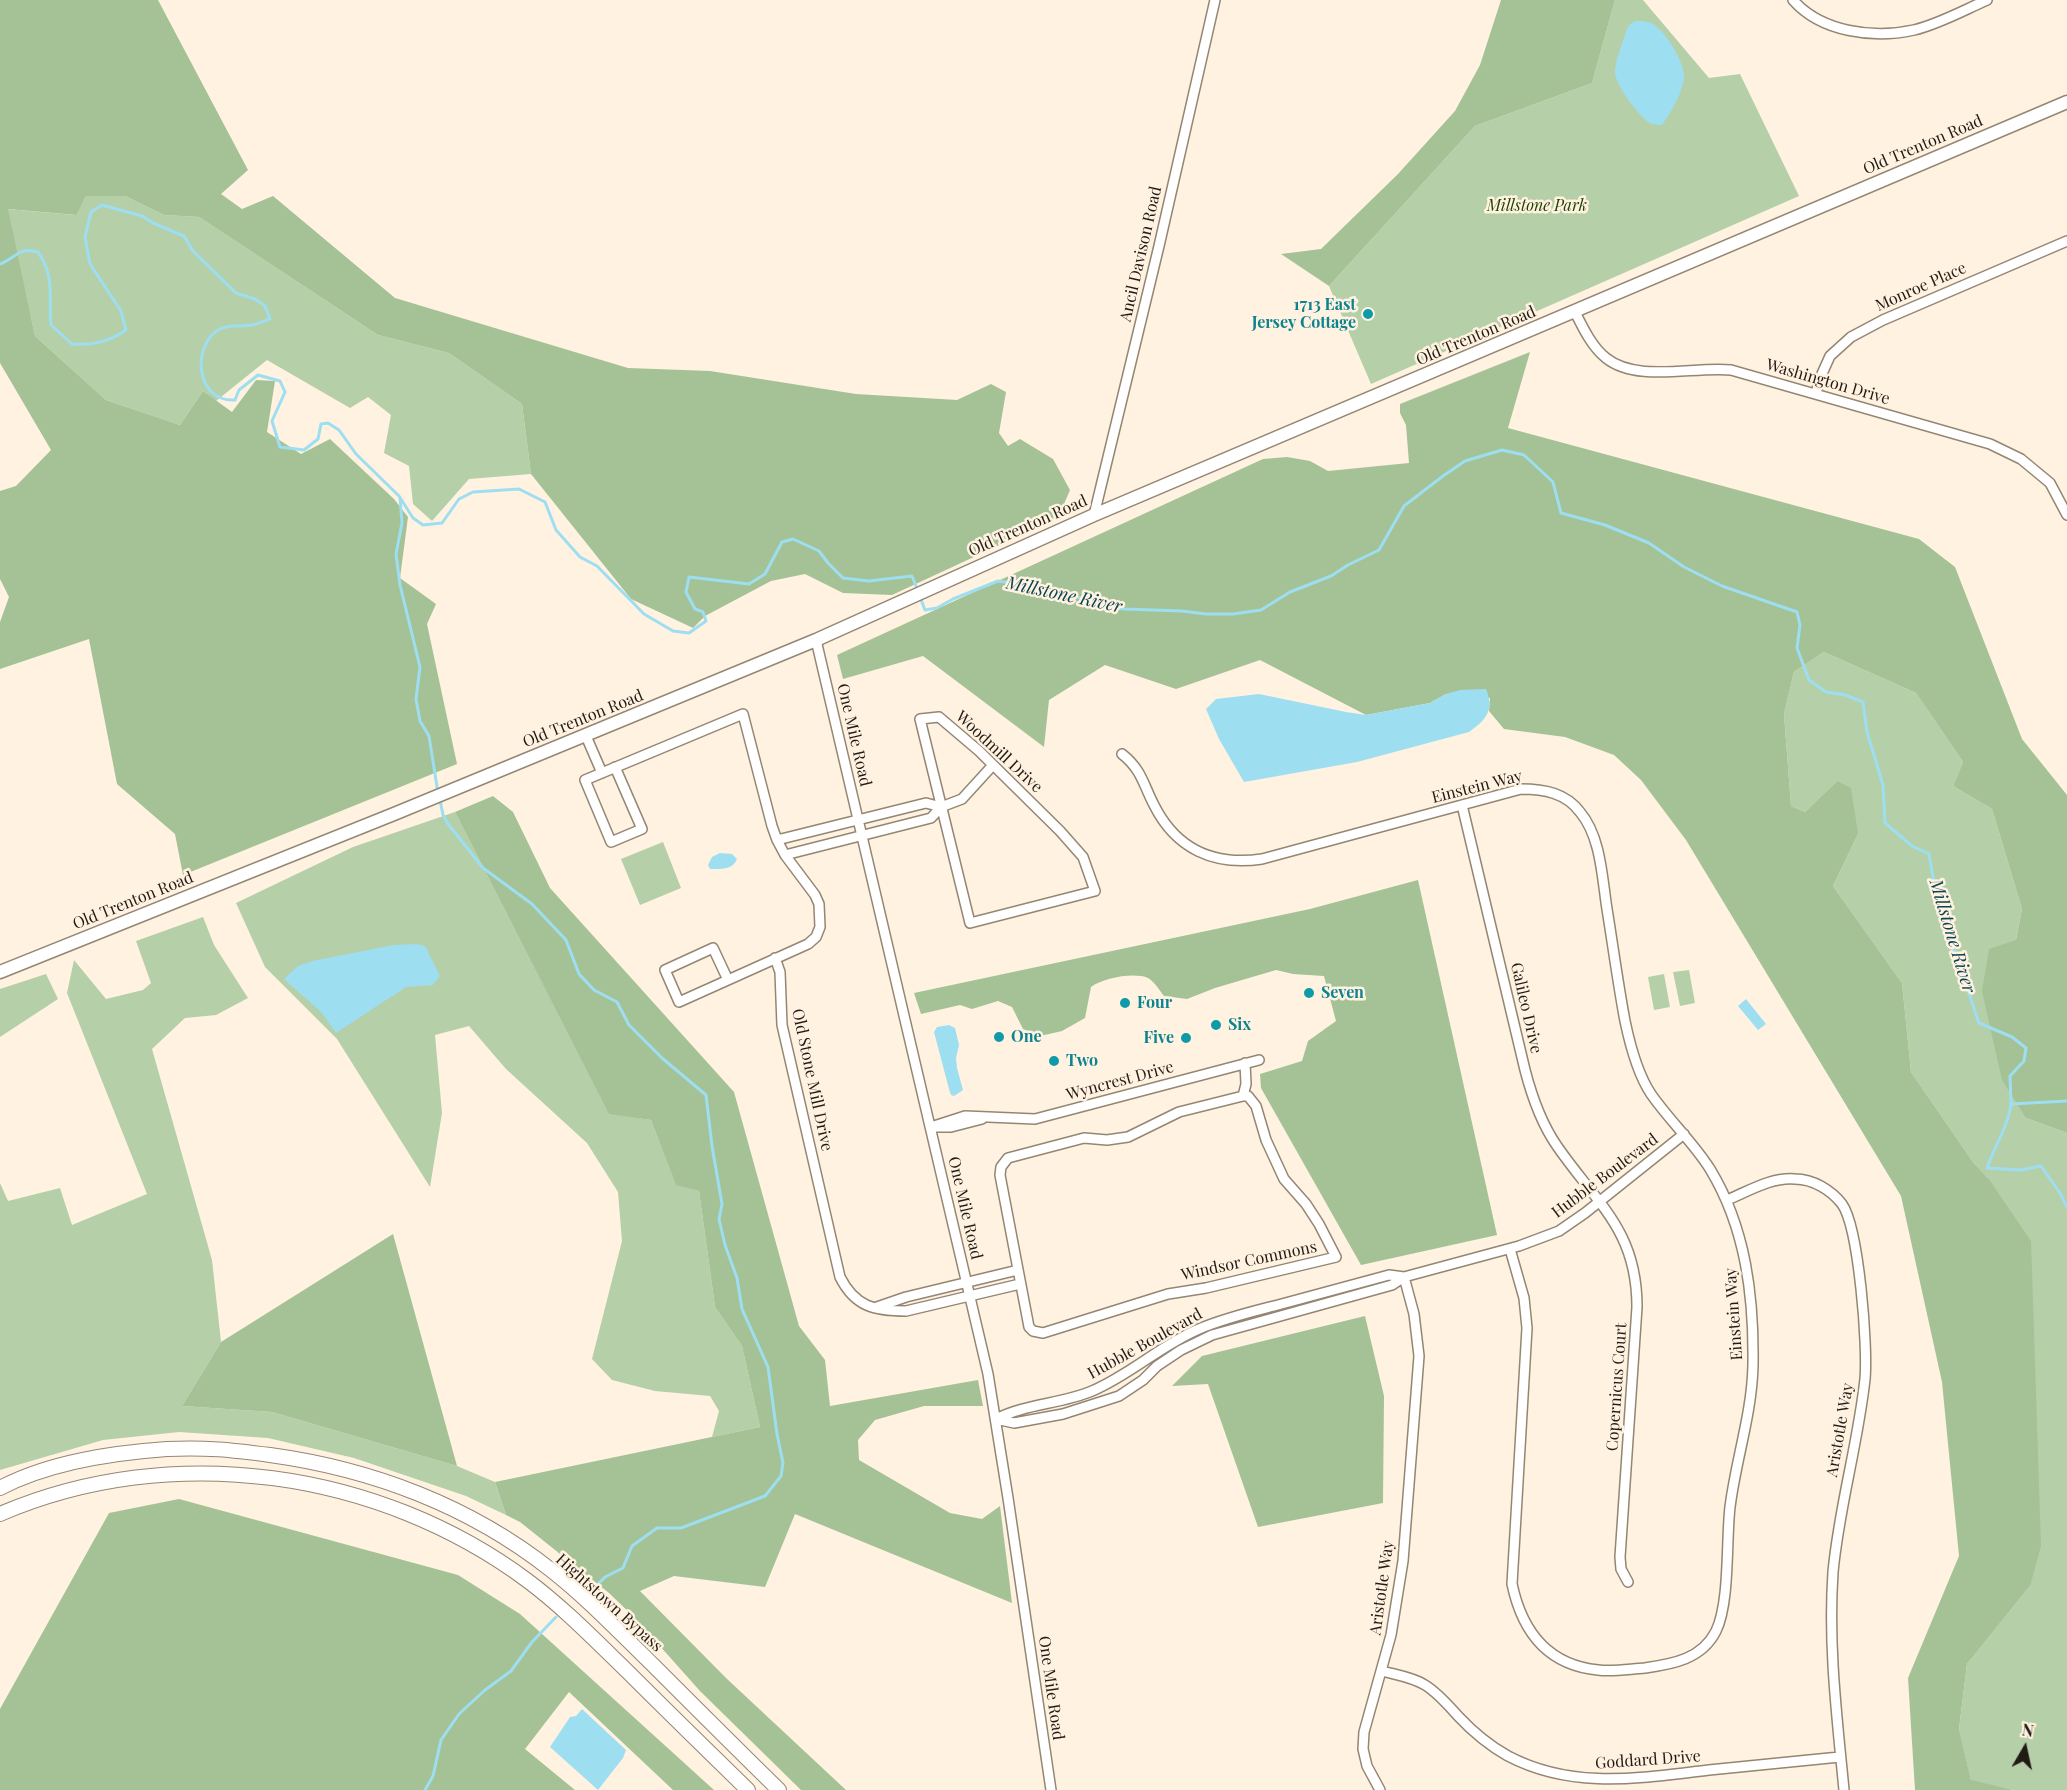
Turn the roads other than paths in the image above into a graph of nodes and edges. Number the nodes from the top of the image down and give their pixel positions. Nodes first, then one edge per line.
1 (1215, 0) edge
2 (1792, 0) edge
3 (1987, 0) edge
4 (2067, 102) edge
5 (2067, 241) edge
6 (1575, 312) junction
7 (1816, 393) junction
8 (2067, 514) edge
9 (1094, 515) junction
10 (816, 640) junction
11 (586, 736) junction
12 (1122, 754) dead end
13 (993, 765) junction
14 (615, 767) junction
15 (602, 773) junction
16 (1462, 805) junction
17 (941, 807) junction
18 (858, 820) junction
19 (862, 836) junction
20 (777, 840) junction
21 (785, 855) junction
22 (775, 958) junction
23 (0, 972) edge
24 (728, 980) junction
25 (1259, 1060) dead end
26 (1245, 1063) junction
27 (1243, 1096) junction
28 (931, 1127) junction
29 (1684, 1134) junction
30 (1727, 1200) junction
31 (1599, 1202) junction
32 (1510, 1249) junction
33 (1017, 1270) junction
34 (1404, 1277) junction
35 (967, 1283) junction
36 (1020, 1284) junction
37 (970, 1296) junction
38 (877, 1307) junction
39 (996, 1419) junction
40 (17, 1479) junction
41 (0, 1483) edge
42 (0, 1488) edge
43 (0, 1514) edge
44 (1628, 1582) dead end
45 (1382, 1671) junction
46 (1840, 1756) junction
47 (747, 1790) edge
48 (779, 1790) edge
49 (1050, 1790) edge
50 (1380, 1790) edge
51 (1844, 1790) edge

1 - 9 street, Ancil Davison Road
2 - 3 street
4 - 6 main road, Old Trenton Road
5 - 7 street, Monroe Place
6 - 7 street, Washington Drive
6 - 9 main road, Old Trenton Road
7 - 8 street, Washington Drive
9 - 10 main road, Old Trenton Road
10 - 11 main road, Old Trenton Road
10 - 18 street, One Mile Road
11 - 15 street
11 - 23 main road, Old Trenton Road
12 - 16 street, Einstein Way
13 - 17 street
13 - 17 street, Woodmill Drive
13 - 17 street, Woodmill Drive
14 - 15 street
14 - 15 street
14 - 20 street
16 - 29 street, Einstein Way
16 - 31 street, Galileo Drive
17 - 18 street
17 - 19 street
18 - 19 street, One Mile Road
18 - 20 street
19 - 21 street
19 - 28 street, One Mile Road
20 - 21 street
21 - 22 street
22 - 24 street
22 - 38 street, Old Stone Mill Drive
24 - 24 street
25 - 26 street, Wyncrest Drive
26 - 27 street
26 - 28 street, Wyncrest Drive
27 - 33 street, Windsor Commons
27 - 36 street, Windsor Commons
28 - 35 street, One Mile Road
29 - 30 street, Einstein Way
29 - 31 street, Hubble Boulevard
30 - 32 street, Einstein Way
30 - 46 street, Aristotle Way
31 - 32 street, Hubble Boulevard
31 - 44 street, Copernicus Court
32 - 34 street, Hubble Boulevard
33 - 35 street
33 - 36 street, Windsor Commons
34 - 39 street, Hubble Boulevard
34 - 39 street, Hubble Boulevard
34 - 45 street, Aristotle Way
35 - 37 street, One Mile Road
35 - 38 street
36 - 37 street
37 - 38 street, Old Stone Mill Drive
37 - 39 street, One Mile Road
39 - 49 street, One Mile Road
40 - 41 highway
40 - 42 highway, Hightstown Bypass
40 - 48 highway, Hightstown Bypass
43 - 47 highway
45 - 46 street, Goddard Drive
45 - 50 street, Aristotle Way
46 - 51 street, Aristotle Way

